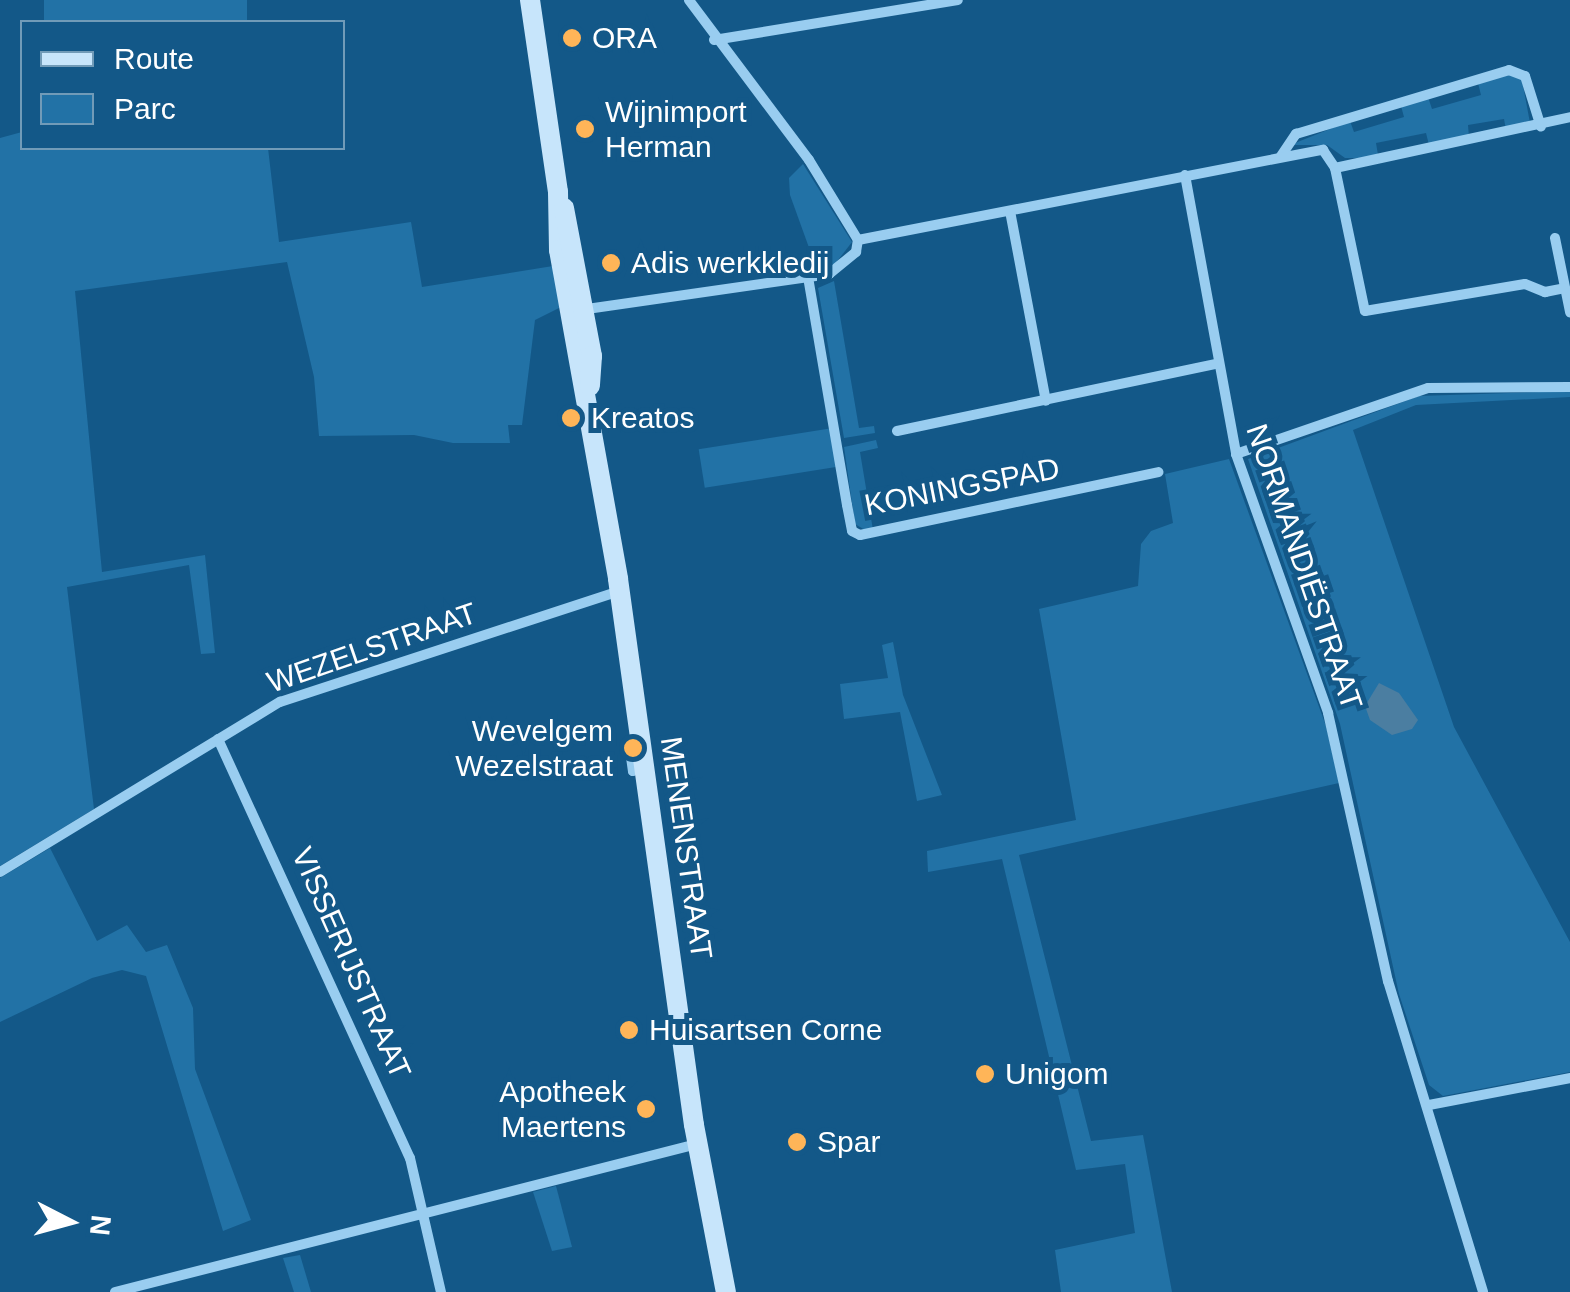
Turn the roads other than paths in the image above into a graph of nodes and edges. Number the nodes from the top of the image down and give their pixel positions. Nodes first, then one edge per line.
1 (530, 0) edge
2 (689, 0) edge
3 (958, 0) edge
4 (714, 40) junction
5 (1570, 117) edge
6 (1541, 127) junction
7 (1281, 156) junction
8 (1335, 168) junction
9 (1184, 175) junction
10 (1010, 211) junction
11 (1555, 238) dead end
12 (858, 240) junction
13 (808, 277) junction
14 (1565, 288) junction
15 (577, 310) junction
16 (1570, 312) edge
17 (1216, 364) junction
18 (1570, 387) edge
19 (1046, 401) junction
20 (898, 431) dead end
21 (1236, 454) junction
22 (1158, 472) dead end
23 (620, 591) junction
24 (218, 739) junction
25 (0, 872) edge
26 (1570, 1078) edge
27 (1429, 1106) junction
28 (698, 1144) junction
29 (426, 1211) junction
30 (115, 1292) edge
31 (441, 1292) edge
32 (726, 1292) edge
33 (1483, 1292) edge

1 - 15 main road, MENENSTRAAT
2 - 4 street
3 - 4 street
4 - 12 street
5 - 6 street
6 - 7 street
6 - 8 street
7 - 8 street
7 - 9 street
8 - 14 street
9 - 10 street
9 - 17 street, NORMANDIËSTRAAT
10 - 12 street
10 - 19 street
11 - 14 street
12 - 13 street
13 - 15 street
13 - 22 street, KONINGSPAD
14 - 16 street
15 - 23 main road, MENENSTRAAT
17 - 19 street
17 - 21 street, NORMANDIËSTRAAT
18 - 21 street
19 - 20 street
21 - 27 street, NORMANDIËSTRAAT
23 - 24 street, WEZELSTRAAT
23 - 28 main road, MENENSTRAAT
24 - 25 street, WEZELSTRAAT
24 - 29 street, VISSERIJSTRAAT
26 - 27 street
27 - 33 street, NORMANDIËSTRAAT
28 - 29 street
28 - 32 main road, MENENSTRAAT
29 - 30 street
29 - 31 street, VISSERIJSTRAAT

